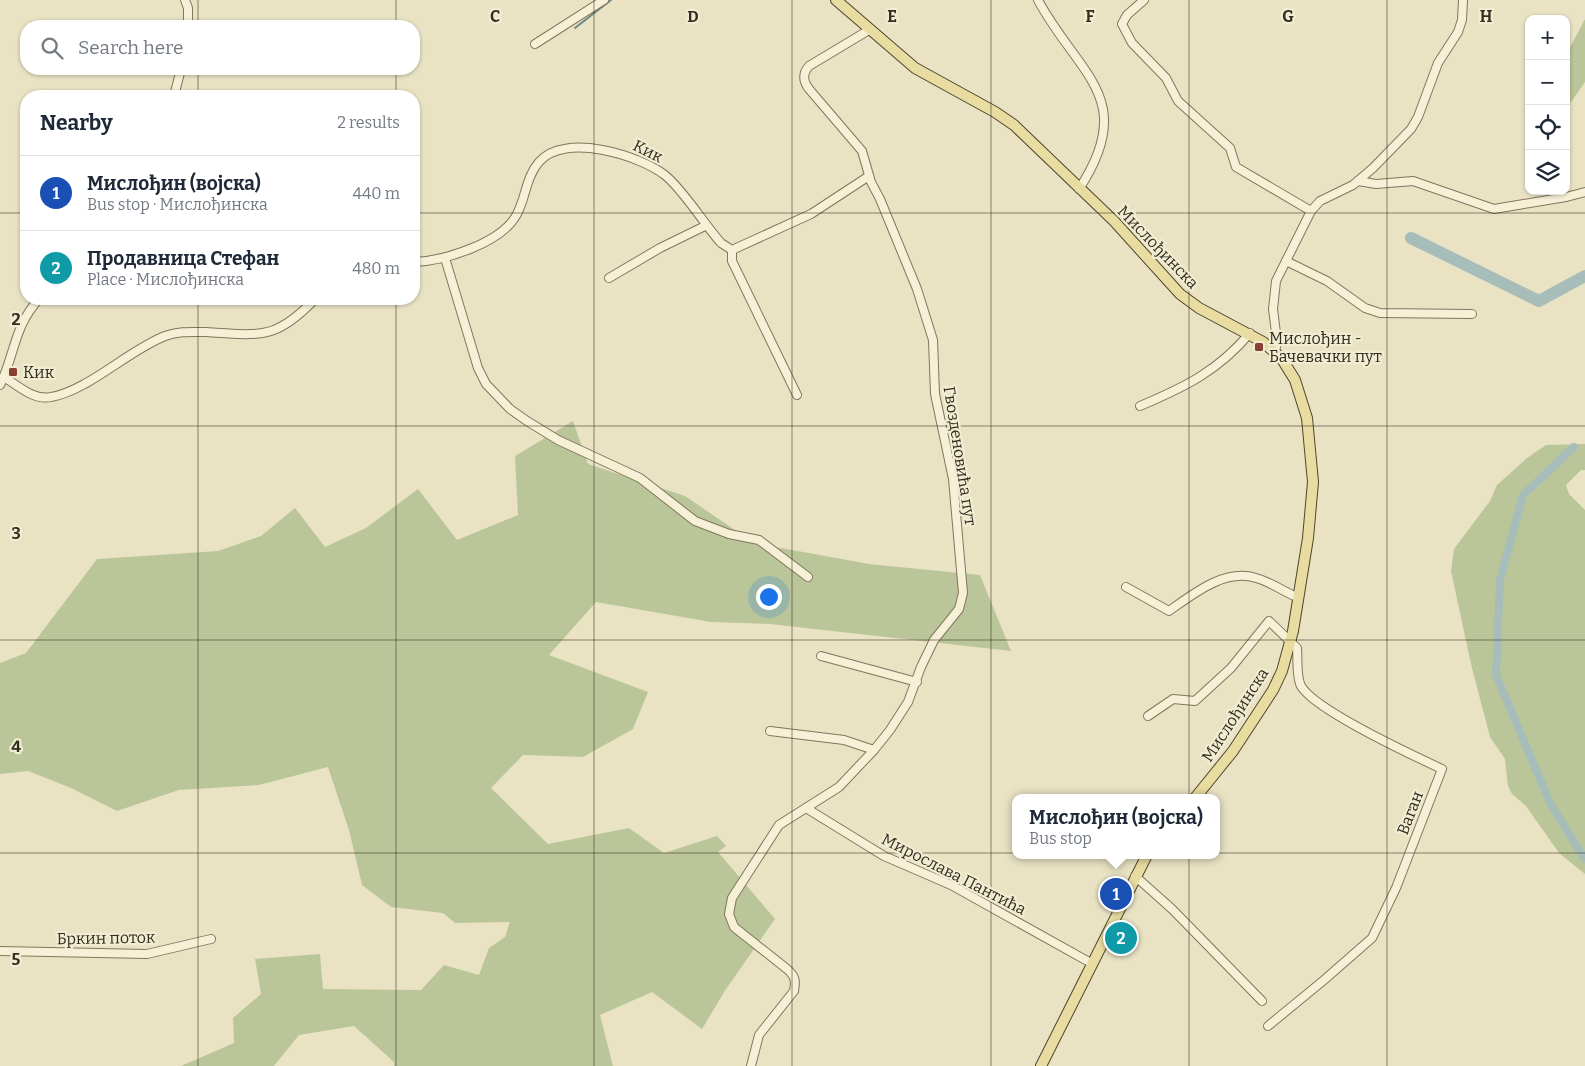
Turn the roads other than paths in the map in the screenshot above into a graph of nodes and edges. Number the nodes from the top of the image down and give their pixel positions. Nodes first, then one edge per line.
1 (185, 0) edge
2 (604, 0) edge
3 (836, 0) edge
4 (1038, 0) edge
5 (1144, 0) edge
6 (1463, 0) edge
7 (188, 20) edge
8 (869, 30) junction
9 (535, 44) dead end
10 (179, 75) edge
11 (176, 90) edge
12 (869, 176) junction
13 (1358, 181) junction
14 (1079, 189) junction
15 (1585, 192) edge
16 (1311, 211) junction
17 (705, 226) junction
18 (732, 250) junction
19 (445, 258) junction
20 (420, 261) edge
21 (1286, 261) junction
22 (608, 278) dead end
23 (34, 305) edge
24 (309, 305) edge
25 (1472, 314) dead end
26 (1250, 333) junction
27 (1275, 352) junction
28 (4, 377) junction
29 (0, 385) edge
30 (797, 395) dead end
31 (1140, 406) dead end
32 (808, 577) dead end
33 (1126, 587) dead end
34 (1299, 598) junction
35 (1290, 639) junction
36 (820, 656) dead end
37 (917, 682) junction
38 (1148, 716) dead end
39 (770, 731) dead end
40 (874, 750) junction
41 (1198, 794) edge
42 (806, 808) junction
43 (1145, 859) edge
44 (1135, 876) junction
45 (211, 939) dead end
46 (0, 951) edge
47 (1091, 963) junction
48 (1262, 1001) dead end
49 (1268, 1026) dead end
50 (752, 1066) edge
51 (1041, 1066) edge

1 - 7 street
2 - 9 street
3 - 8 main road, Мислођинска
4 - 14 street
5 - 16 street
6 - 13 street
8 - 12 street, Гвозденовића пут
8 - 14 main road, Мислођинска
10 - 11 street
12 - 18 street
12 - 37 street, Гвозденовића пут
13 - 15 street
13 - 16 street
14 - 26 main road, Мислођинска
16 - 21 street
17 - 18 street, Кик
17 - 19 street, Кик
17 - 22 street
18 - 30 street
19 - 20 street, Кик
19 - 32 street
21 - 25 street
21 - 27 street
23 - 28 street
24 - 28 street
26 - 27 main road, Мислођинска
26 - 31 street
27 - 34 main road, Мислођинска
28 - 29 street
33 - 34 street
34 - 35 main road, Мислођинска
35 - 38 street
35 - 41 main road, Мислођинска
35 - 49 street, Ваган
36 - 37 street
37 - 40 street, Гвозденовића пут
39 - 40 street
40 - 42 street, Гвозденовића пут
42 - 47 street, Мирослава Пантића
42 - 50 street, Гвозденовића пут
43 - 44 main road
44 - 47 main road
44 - 48 street
45 - 46 street, Бркин поток
47 - 51 main road

